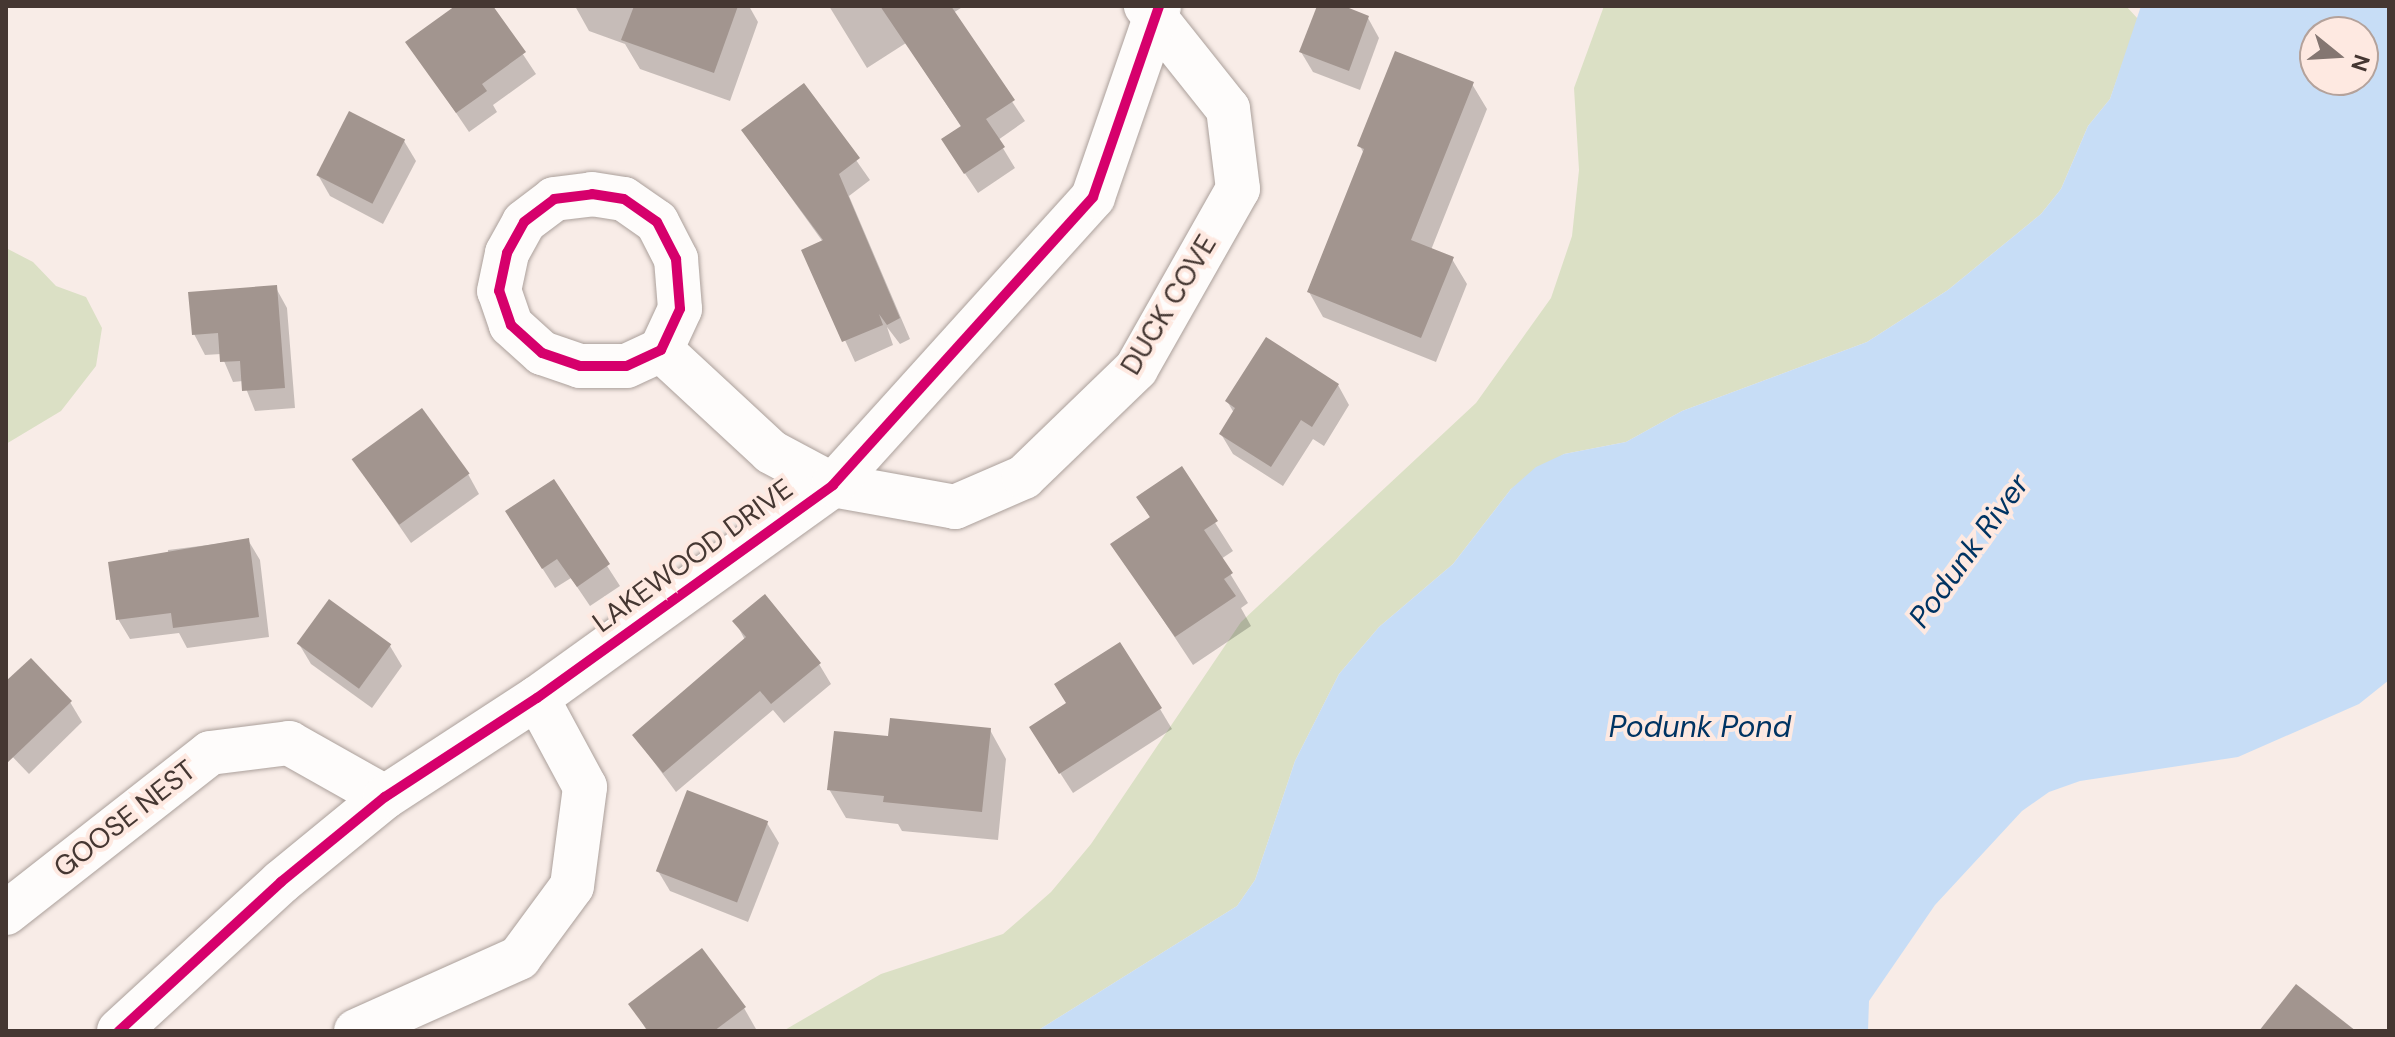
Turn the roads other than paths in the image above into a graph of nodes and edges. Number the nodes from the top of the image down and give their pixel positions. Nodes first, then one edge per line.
1 (1154, 11) edge
2 (661, 350) junction
3 (833, 485) junction
4 (537, 698) junction
5 (385, 797) junction
6 (6, 913) edge
7 (119, 1031) edge
8 (356, 1031) edge

1 - 3 street, LAKEWOOD DRIVE
1 - 3 street, DUCK COVE
2 - 2 street
2 - 3 street, DUCK COVE
3 - 4 street, LAKEWOOD DRIVE
4 - 5 street, LAKEWOOD DRIVE
4 - 8 street
5 - 6 street, GOOSE NEST
5 - 7 street, LAKEWOOD DRIVE

